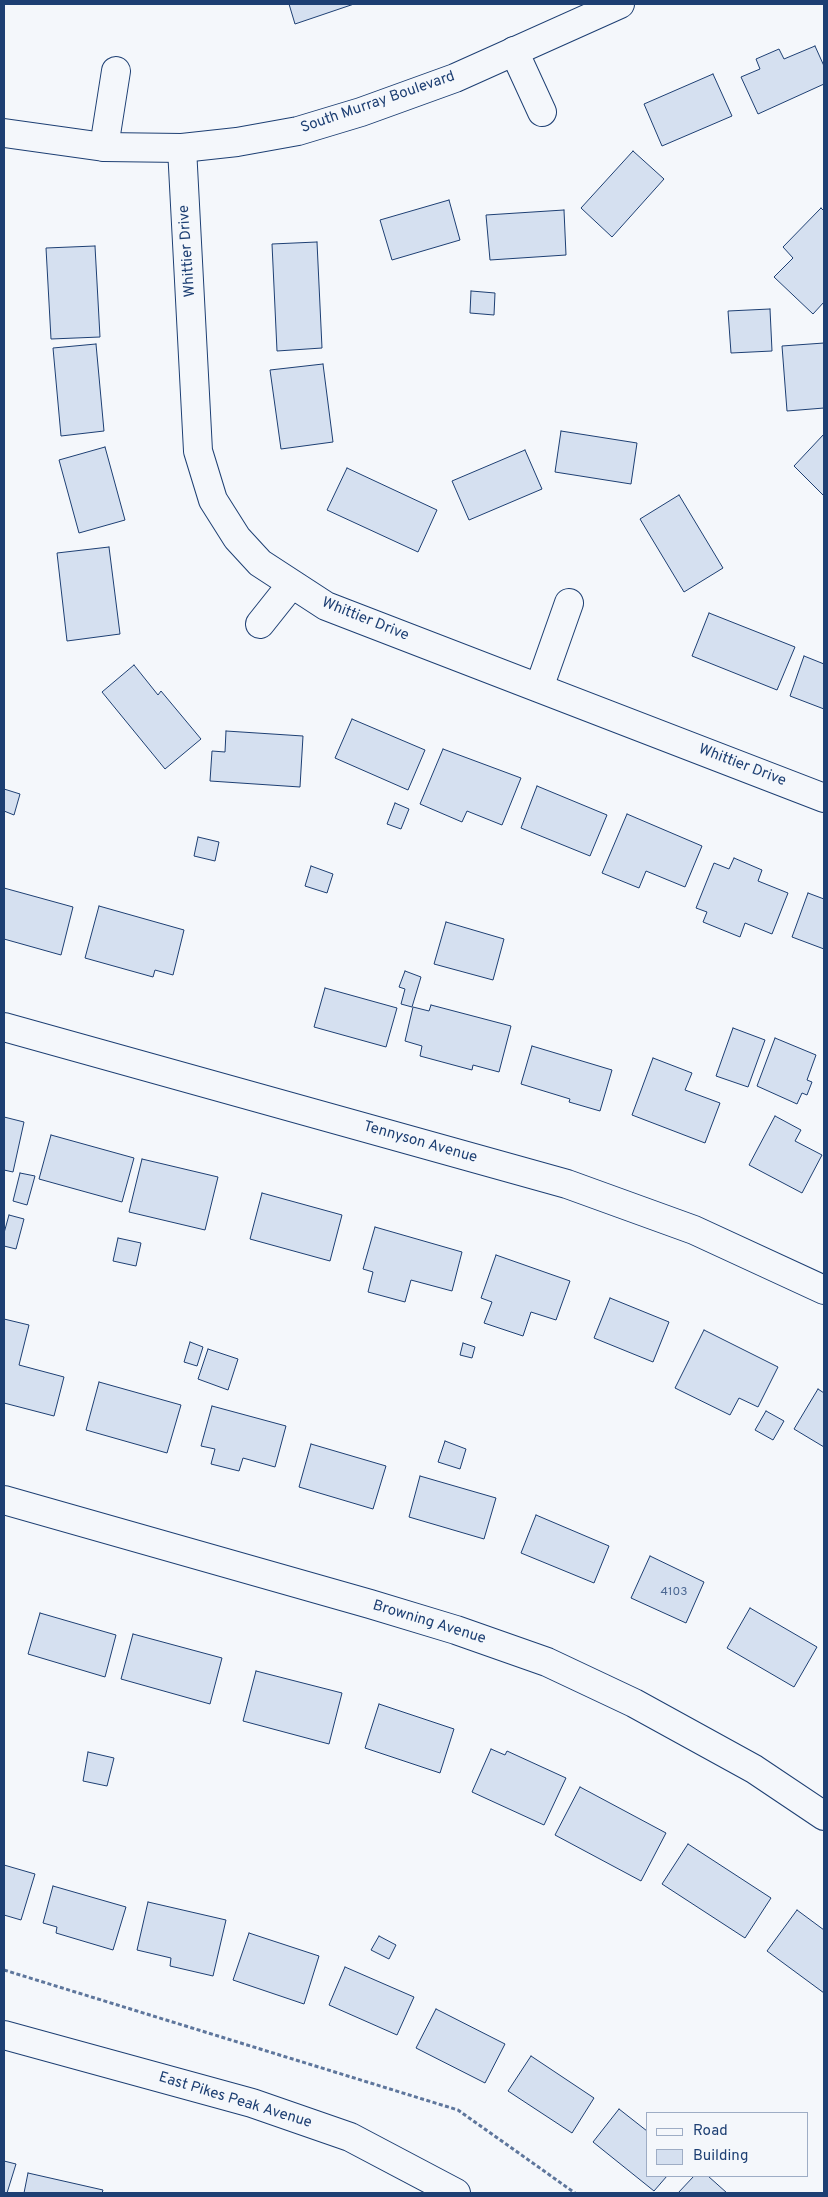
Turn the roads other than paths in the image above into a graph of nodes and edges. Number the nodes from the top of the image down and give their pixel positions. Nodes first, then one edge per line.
1 (620, 4) edge
2 (514, 51) junction
3 (116, 70) dead end
4 (542, 112) dead end
5 (4, 133) edge
6 (104, 147) junction
7 (182, 148) junction
8 (291, 585) junction
9 (569, 603) dead end
10 (260, 624) dead end
11 (539, 688) junction
12 (824, 798) edge
13 (4, 1027) edge
14 (824, 1290) edge
15 (4, 1500) edge
16 (824, 1816) edge
17 (4, 2035) edge
18 (456, 2193) edge

1 - 2 street, South Murray Boulevard
2 - 4 street
2 - 7 street, South Murray Boulevard
3 - 6 street
5 - 6 street, South Murray Boulevard
6 - 7 street, South Murray Boulevard
7 - 8 street, Whittier Drive
8 - 10 street
8 - 11 street, Whittier Drive
9 - 11 street
11 - 12 street, Whittier Drive
13 - 14 street, Tennyson Avenue
15 - 16 street, Browning Avenue
17 - 18 street, East Pikes Peak Avenue

